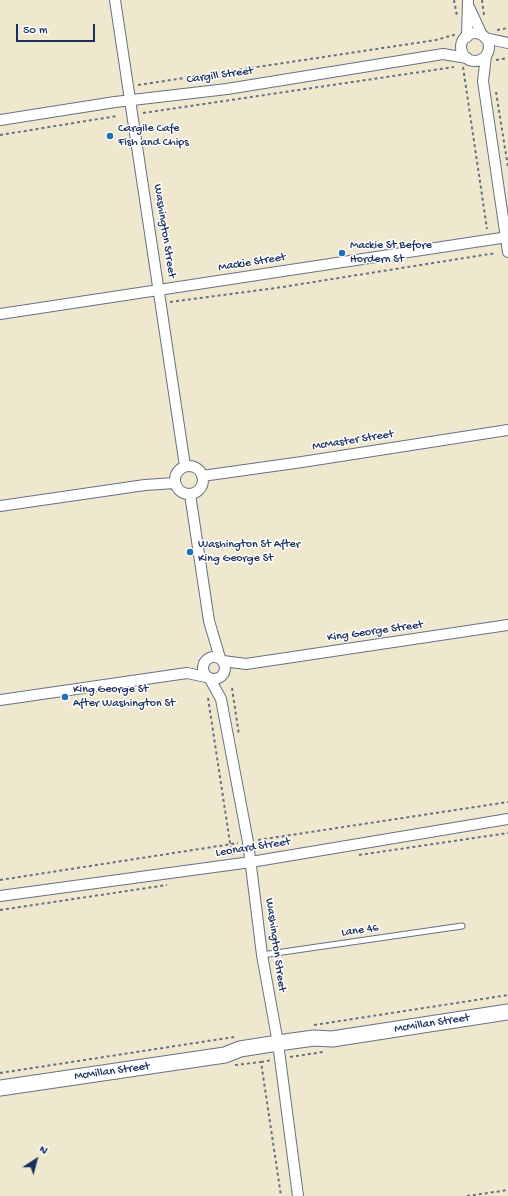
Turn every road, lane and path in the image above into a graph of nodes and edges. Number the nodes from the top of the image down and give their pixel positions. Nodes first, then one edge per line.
1 (115, 0) edge
2 (482, 0) edge
3 (468, 4) edge
4 (485, 20) dead end
5 (508, 28) edge
6 (486, 35) junction
7 (462, 38) junction
8 (508, 44) edge
9 (443, 54) junction
10 (487, 54) junction
11 (508, 58) edge
12 (470, 60) junction
13 (494, 64) dead end
14 (483, 81) junction
15 (137, 85) dead end
16 (496, 91) dead end
17 (130, 100) junction
18 (143, 113) dead end
19 (117, 116) dead end
20 (0, 120) edge
21 (0, 135) edge
22 (508, 167) edge
23 (487, 229) dead end
24 (507, 237) edge
25 (508, 252) edge
26 (496, 253) dead end
27 (160, 289) junction
28 (169, 302) dead end
29 (0, 314) edge
30 (508, 430) edge
31 (185, 466) junction
32 (202, 476) junction
33 (175, 483) junction
34 (190, 494) junction
35 (0, 506) edge
36 (508, 625) edge
37 (214, 639) junction
38 (222, 660) junction
39 (205, 661) junction
40 (246, 664) junction
41 (187, 673) junction
42 (223, 676) junction
43 (208, 678) junction
44 (208, 693) dead end
45 (221, 699) junction
46 (0, 700) edge
47 (508, 819) edge
48 (251, 862) junction
49 (234, 864) junction
50 (0, 896) edge
51 (462, 926) dead end
52 (262, 956) junction
53 (508, 1012) edge
54 (278, 1048) junction
55 (227, 1061) junction
56 (0, 1088) edge
57 (508, 1190) edge
58 (281, 1196) edge
59 (298, 1196) edge
60 (467, 1196) edge

1 - 17 street, Washington Street
2 - 4 path
3 - 6 street
3 - 7 street
5 - 6 path
6 - 7 street
6 - 8 street
6 - 10 street
7 - 9 street, Cargill Street
7 - 12 street
7 - 15 path
8 - 10 street
9 - 12 street, Cargill Street
9 - 17 street, Cargill Street
10 - 12 street
10 - 14 street
11 - 13 path
12 - 14 street
14 - 24 street
16 - 22 path
17 - 20 street, Cargill Street
17 - 27 street, Washington Street
18 - 23 path
19 - 21 path
24 - 25 street
24 - 27 street, Mackie Street
26 - 28 path
27 - 29 street, Mackie Street
27 - 31 street, Washington Street
30 - 32 street, McMaster Street
31 - 32 street
31 - 33 street
32 - 34 street
33 - 34 street
33 - 35 street
34 - 37 street
36 - 40 street, King George Street
37 - 38 street
37 - 39 street
38 - 39 street
38 - 40 street, King George Street
38 - 42 street
39 - 41 street
39 - 43 street
40 - 42 street, King George Street
41 - 43 street
41 - 46 street
42 - 43 street
42 - 45 street, Washington Street
43 - 45 street, Washington Street
44 - 49 path
45 - 48 street, Washington Street
47 - 48 street, Leonard Street
48 - 49 street, Leonard Street
48 - 52 street, Washington Street
49 - 50 street, Leonard Street
51 - 52 lane, Lane 46
52 - 54 street, Washington Street
53 - 54 main road, McMillan Street
54 - 55 main road, McMillan Street
54 - 59 street, Washington Street
55 - 56 main road, McMillan Street
55 - 58 path
57 - 60 path

